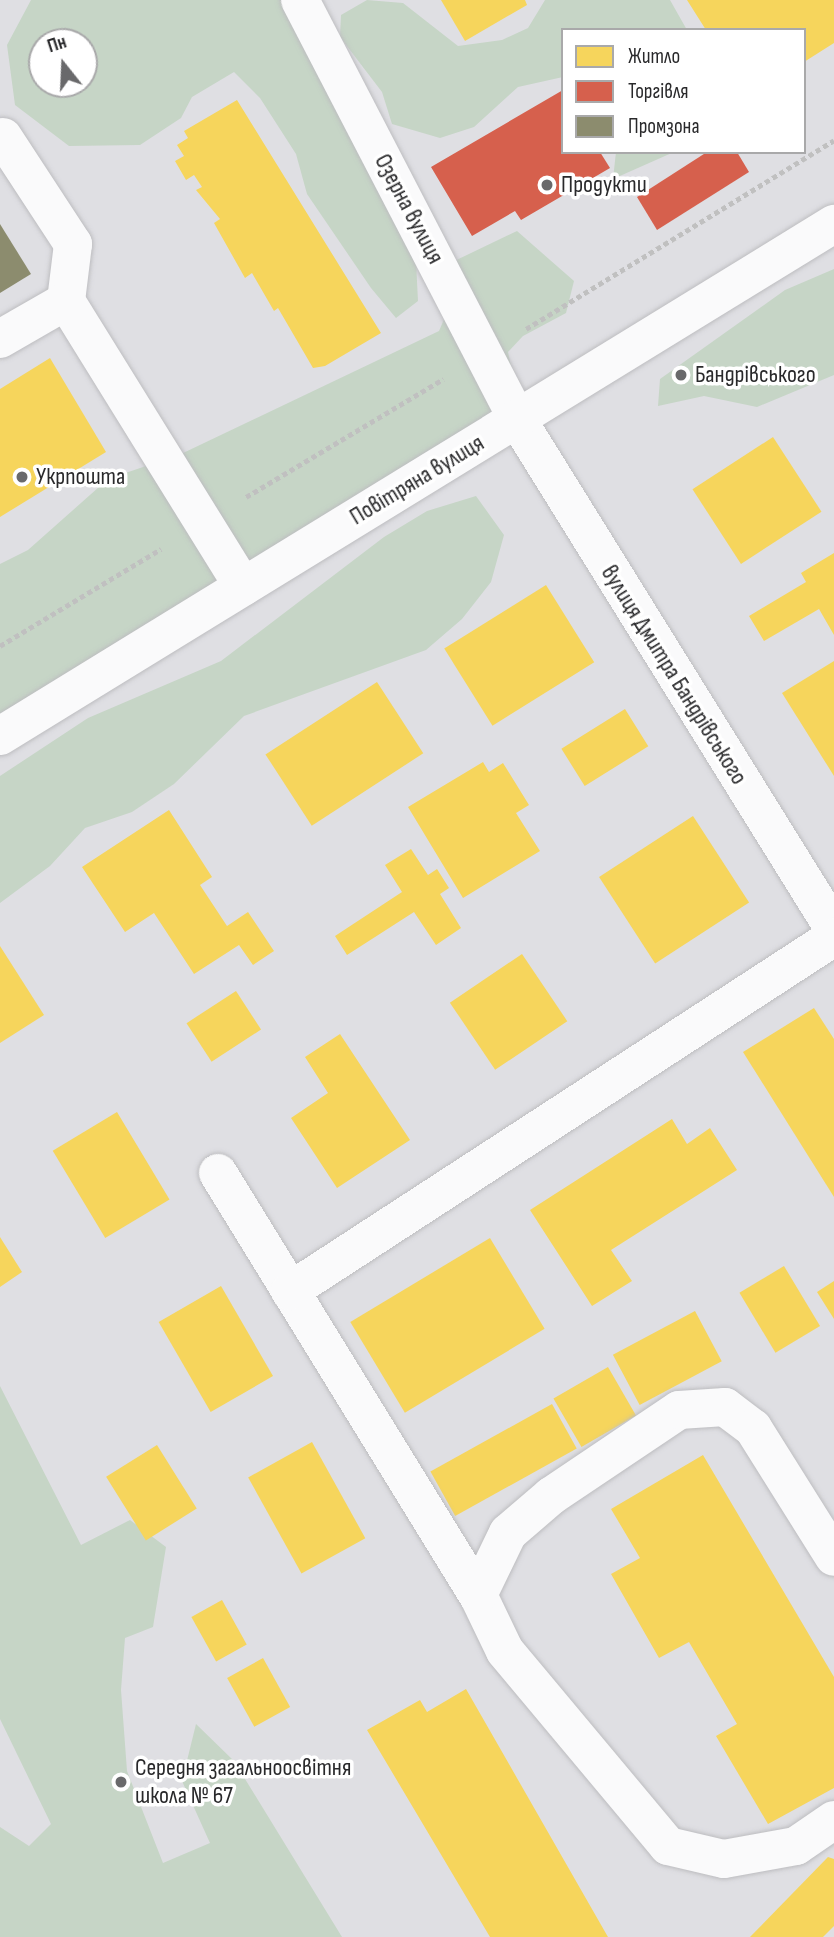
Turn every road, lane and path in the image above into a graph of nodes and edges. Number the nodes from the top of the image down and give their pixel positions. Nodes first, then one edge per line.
1 (300, 0) edge
2 (4, 137) dead end
3 (834, 140) edge
4 (834, 224) edge
5 (66, 301) junction
6 (517, 335) dead end
7 (0, 339) edge
8 (517, 419) junction
9 (243, 587) junction
10 (0, 736) edge
11 (834, 929) edge
12 (834, 937) edge
13 (218, 1173) dead end
14 (290, 1291) junction
15 (834, 1556) edge
16 (478, 1595) junction
17 (834, 1820) edge

1 - 8 street, Озерна вулиця
2 - 5 street
3 - 6 path
4 - 8 street, Повітряна вулиця
5 - 7 street
5 - 9 street
8 - 9 street, Повітряна вулиця
8 - 11 street, вулиця Дмитра Бандрівського
9 - 10 street, Повітряна вулиця
12 - 14 street
13 - 14 street
14 - 16 street
15 - 16 street
16 - 17 street

